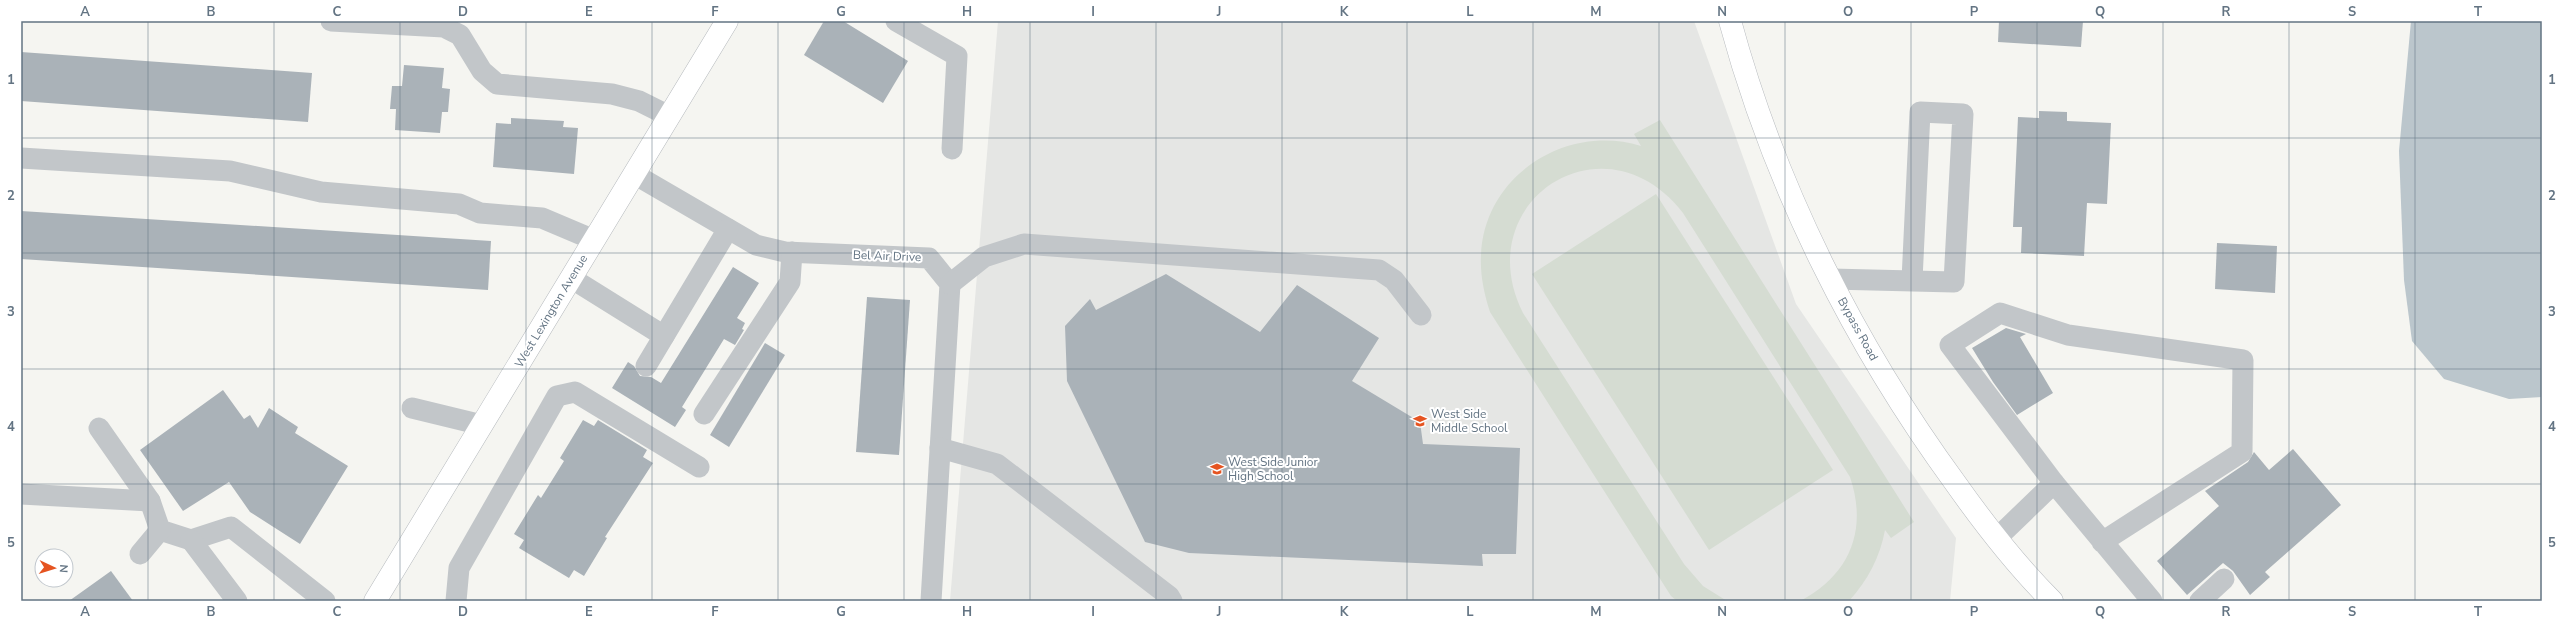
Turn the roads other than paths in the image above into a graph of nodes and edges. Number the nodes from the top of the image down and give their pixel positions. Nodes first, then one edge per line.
1 (331, 21) edge
2 (727, 21) edge
3 (896, 21) edge
4 (1730, 21) edge
5 (669, 116) junction
6 (952, 149) dead end
7 (21, 158) edge
8 (634, 174) junction
9 (728, 229) junction
10 (594, 240) junction
11 (792, 252) junction
12 (571, 278) junction
13 (1831, 279) junction
14 (1912, 280) junction
15 (950, 284) junction
16 (1421, 315) dead end
17 (664, 336) junction
18 (646, 366) dead end
19 (412, 408) dead end
20 (704, 414) dead end
21 (482, 425) junction
22 (99, 428) dead end
23 (940, 448) junction
24 (699, 467) dead end
25 (2054, 483) junction
26 (21, 494) edge
27 (150, 501) junction
28 (160, 530) junction
29 (1997, 538) junction
30 (191, 540) junction
31 (2102, 542) junction
32 (140, 554) dead end
33 (2224, 579) dead end
34 (237, 601) edge
35 (325, 601) edge
36 (374, 601) edge
37 (456, 601) edge
38 (931, 601) edge
39 (1172, 601) edge
40 (2052, 601) edge
41 (2152, 601) edge
42 (2200, 601) edge

1 - 5 street
2 - 5 main road, West Lexington Avenue
3 - 6 street
4 - 13 main road, Bypass Road
5 - 8 main road, West Lexington Avenue
7 - 10 street
8 - 9 street, Bel Air Drive
8 - 10 main road, West Lexington Avenue
9 - 11 street, Bel Air Drive
9 - 17 street
10 - 12 main road, West Lexington Avenue
11 - 15 street, Bel Air Drive
11 - 20 street
12 - 17 street
12 - 21 main road, West Lexington Avenue
13 - 14 street
13 - 29 main road, Bypass Road
14 - 14 street
15 - 16 street
15 - 23 street
17 - 18 street
19 - 21 street
21 - 36 main road, West Lexington Avenue
22 - 27 street
23 - 38 street
23 - 39 street
24 - 37 street
25 - 29 street
25 - 31 street
25 - 31 street
26 - 27 street
27 - 28 street
28 - 30 street
28 - 32 street
29 - 40 main road, Bypass Road
30 - 34 street
30 - 35 street
31 - 41 street
33 - 42 street

